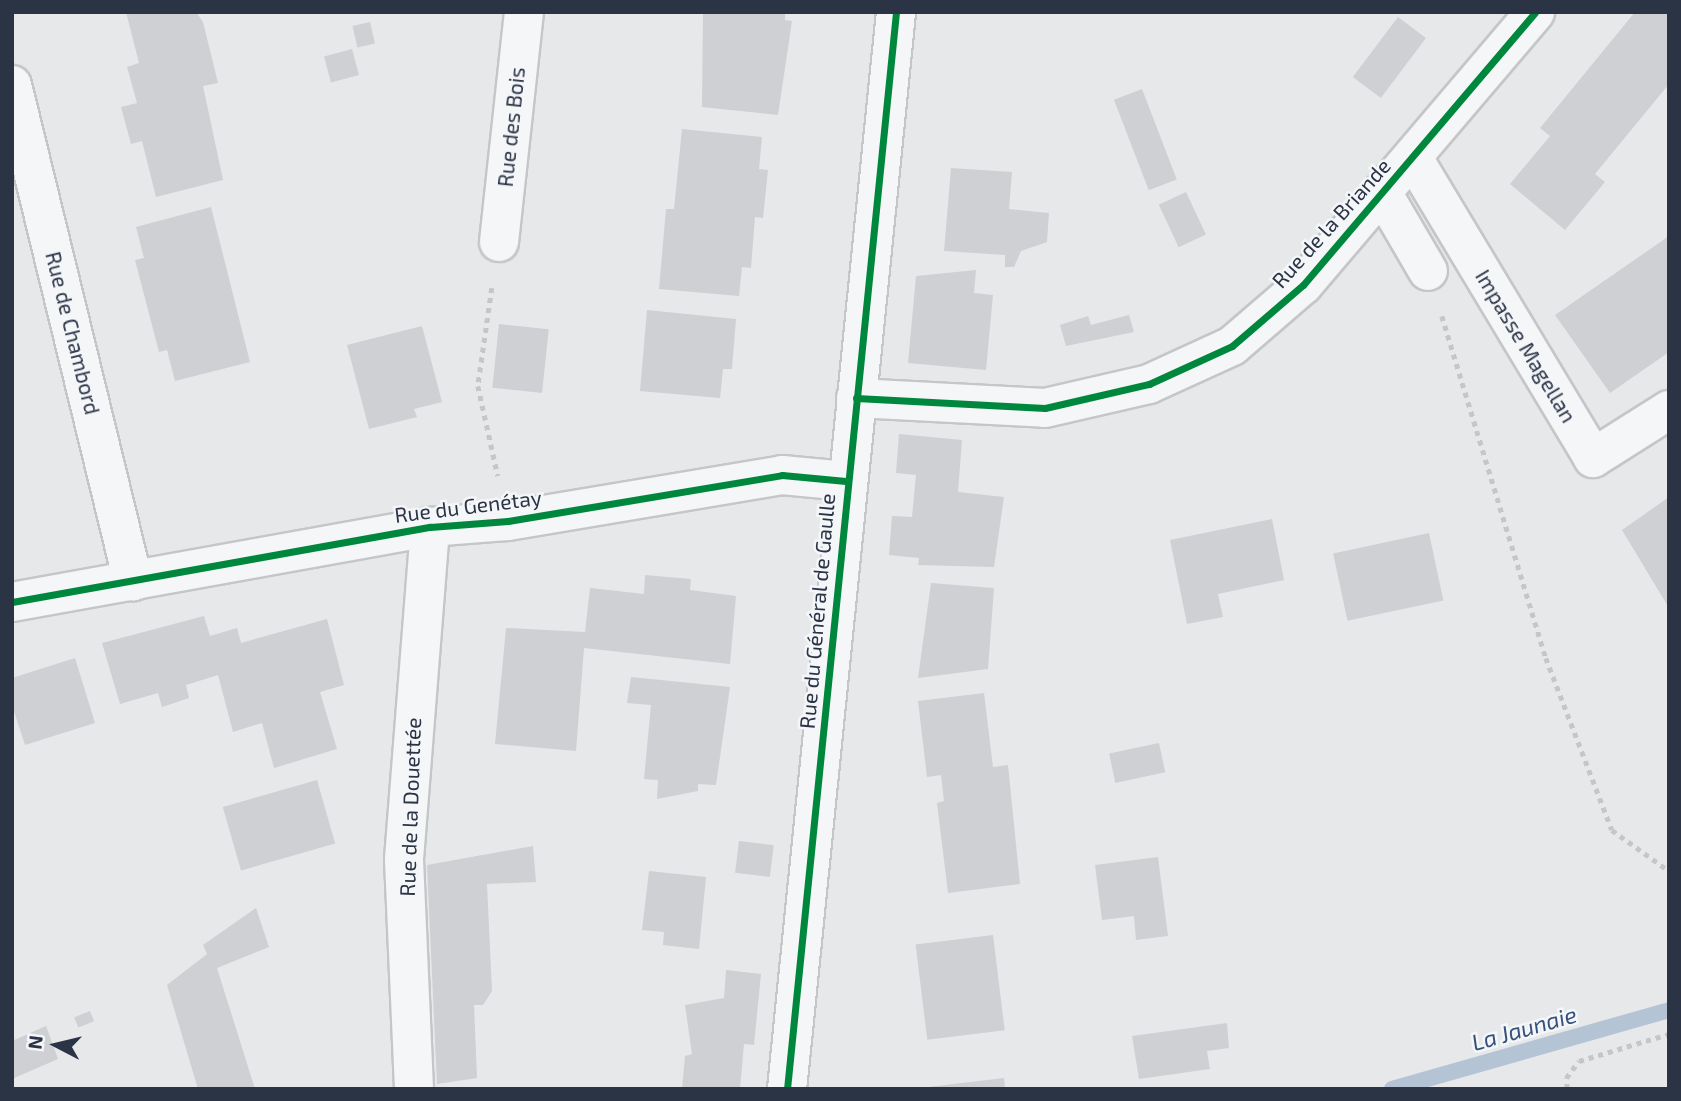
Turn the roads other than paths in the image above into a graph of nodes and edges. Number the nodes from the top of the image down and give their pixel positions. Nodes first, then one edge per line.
1 (524, 12) edge
2 (897, 12) edge
3 (1535, 12) edge
4 (12, 85) edge
5 (1413, 158) junction
6 (1383, 194) junction
7 (499, 242) road end
8 (1428, 271) road end
9 (856, 398) junction
10 (1669, 410) edge
11 (846, 481) junction
12 (430, 527) junction
13 (133, 581) junction
14 (12, 602) edge
15 (414, 1089) edge
16 (787, 1089) edge

1 - 7 street, Rue des Bois
2 - 9 street, Rue du Général de Gaulle
3 - 5 street, Rue de la Briande
4 - 13 street, Rue de Chambord
5 - 6 street, Rue de la Briande
5 - 10 street, Impasse Magellan
6 - 8 street, Rue de la Briande
6 - 9 street, Rue de la Briande
9 - 11 street, Rue du Général de Gaulle
11 - 12 street, Rue du Genétay
11 - 16 street, Rue du Général de Gaulle
12 - 13 street, Rue du Genétay
12 - 15 street, Rue de la Douettée
13 - 14 street, Rue du Genétay

